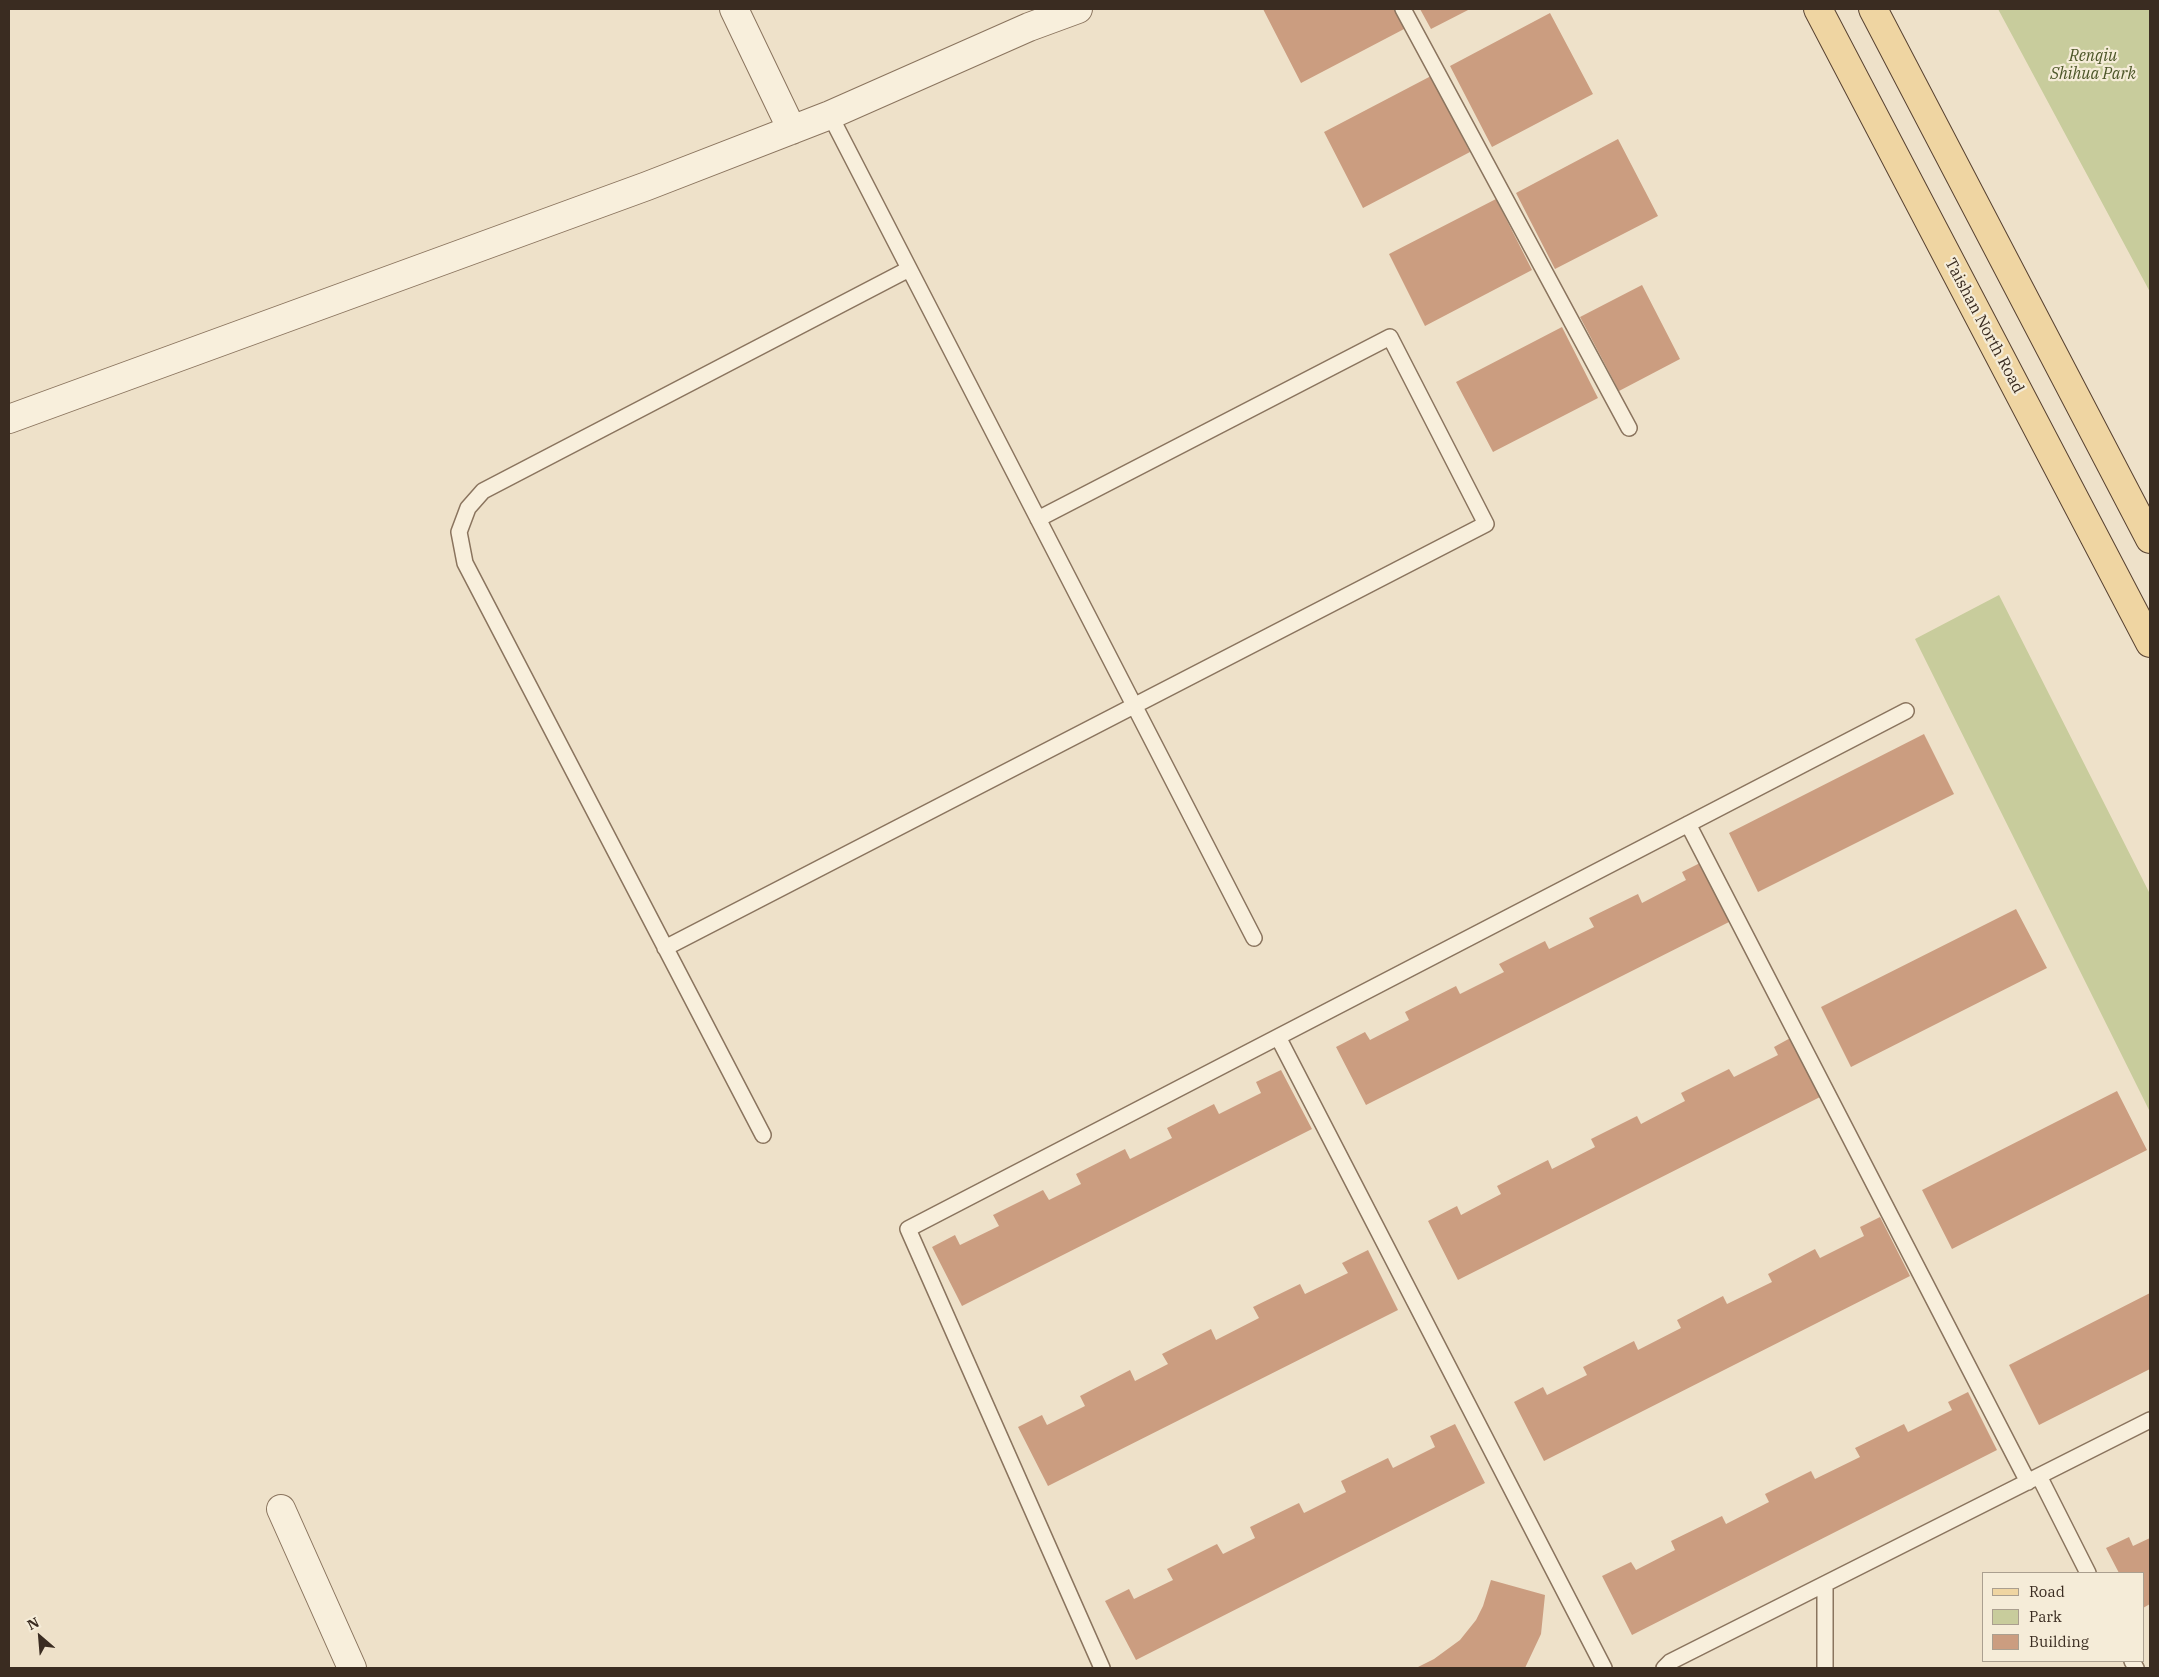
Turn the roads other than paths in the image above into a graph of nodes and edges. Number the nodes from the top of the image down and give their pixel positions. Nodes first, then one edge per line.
1 (734, 9) edge
2 (1078, 9) edge
3 (1403, 9) edge
4 (1818, 9) edge
5 (1873, 9) edge
6 (1025, 18) edge
7 (830, 115) junction
8 (792, 130) junction
9 (909, 269) junction
10 (9, 419) edge
11 (1628, 428) dead end
12 (1038, 519) junction
13 (2150, 538) edge
14 (2150, 643) edge
15 (1134, 706) junction
16 (1906, 711) dead end
17 (1688, 824) junction
18 (1254, 938) dead end
19 (665, 948) junction
20 (1278, 1037) junction
21 (763, 1136) dead end
22 (2150, 1420) edge
23 (2033, 1479) junction
24 (281, 1509) dead end
25 (2087, 1572) edge
26 (1825, 1584) junction
27 (352, 1668) edge
28 (1102, 1668) edge
29 (1604, 1668) edge
30 (1664, 1668) edge
31 (1825, 1668) edge

1 - 8 street
2 - 6 street
3 - 11 lane
4 - 14 main road, Taishan North Road
5 - 13 main road
6 - 7 street
7 - 8 street
7 - 9 lane
8 - 10 street
9 - 12 lane
9 - 19 lane
12 - 15 lane
12 - 15 lane
15 - 18 lane
15 - 19 lane
16 - 17 lane
17 - 20 lane
17 - 23 lane
19 - 21 lane
20 - 28 lane
20 - 29 lane
22 - 23 lane
23 - 25 lane
23 - 26 lane
24 - 27 street
26 - 30 lane
26 - 31 lane

